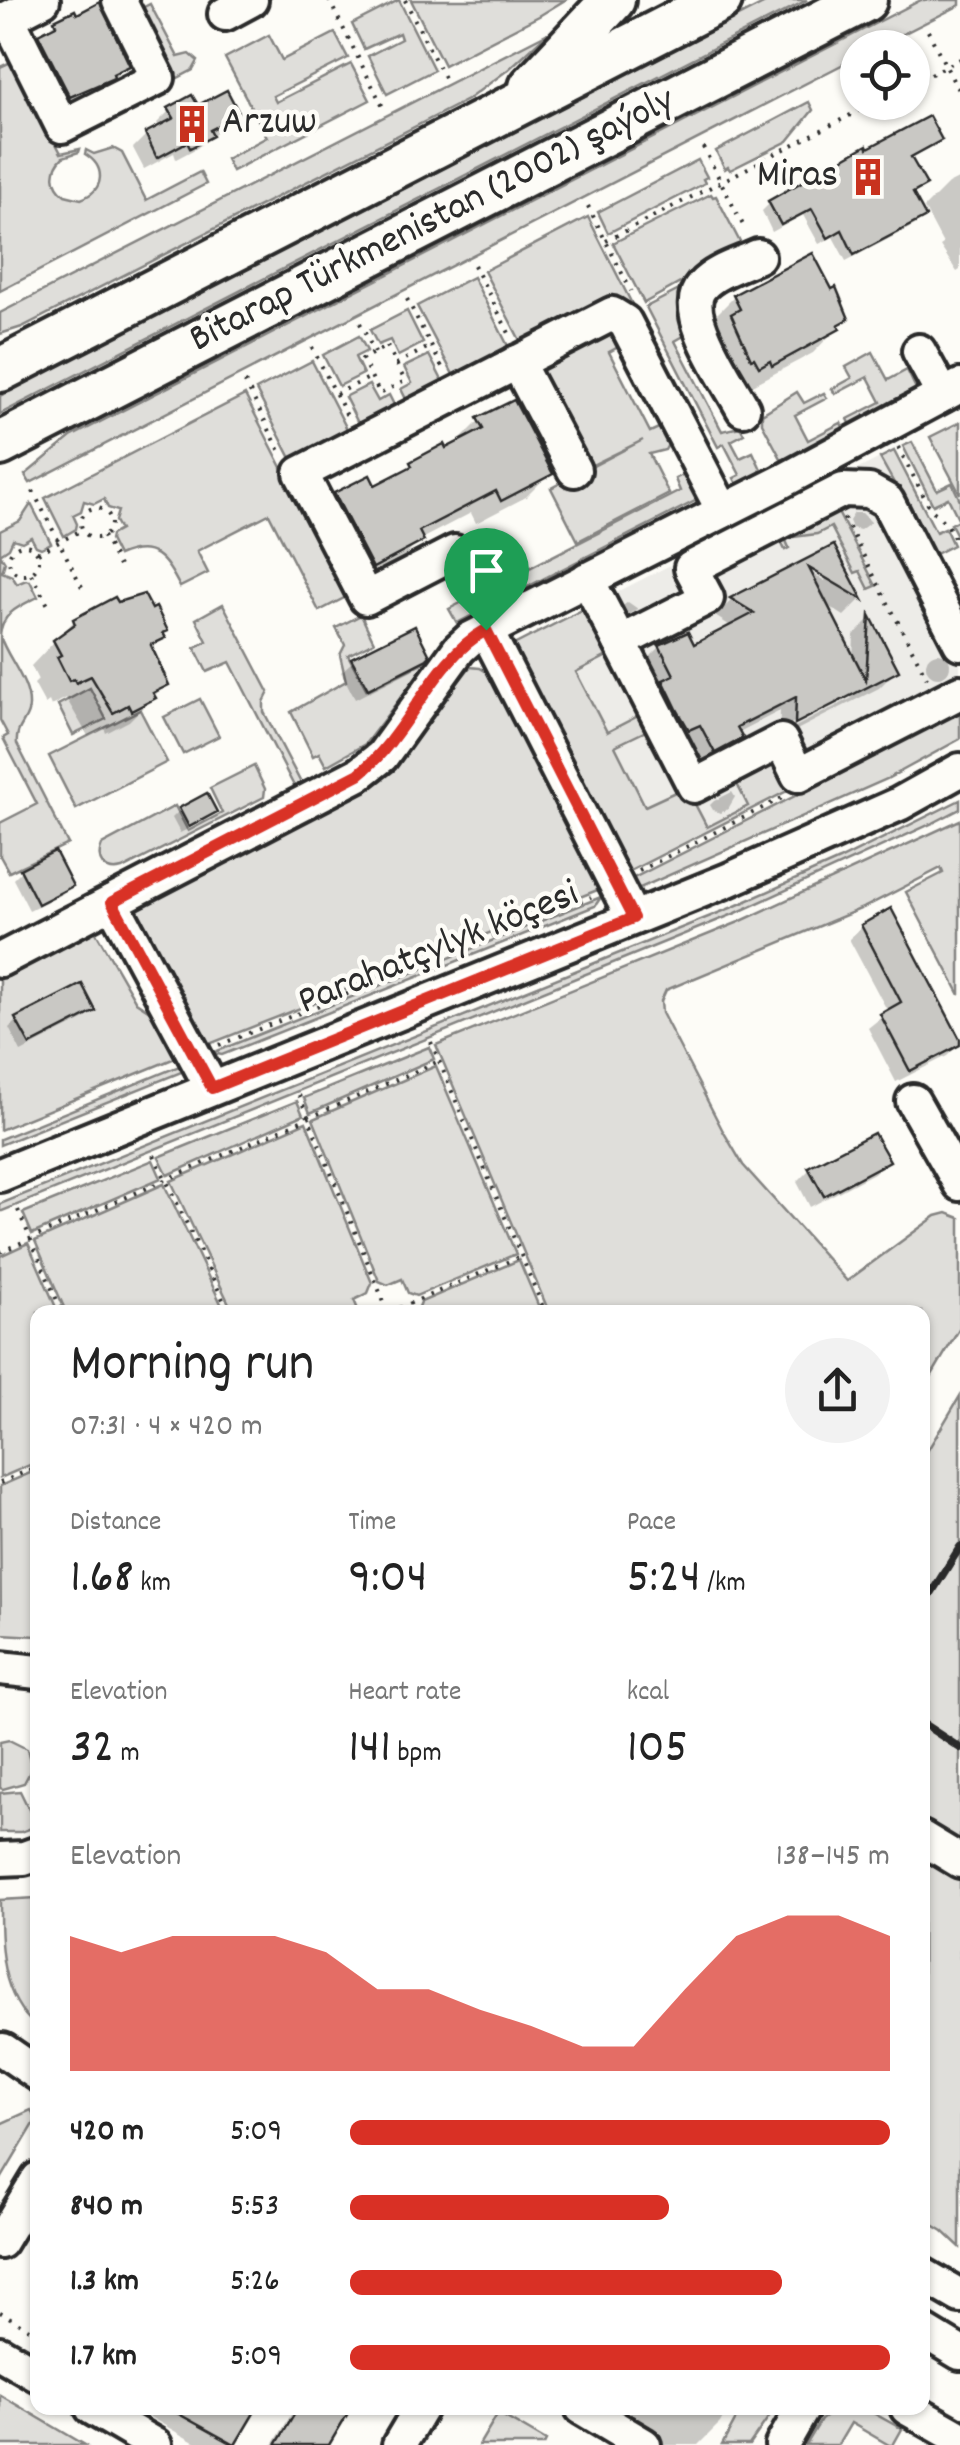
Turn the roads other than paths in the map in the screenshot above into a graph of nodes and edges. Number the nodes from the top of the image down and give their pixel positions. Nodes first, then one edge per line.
1 (43, 0) edge
2 (119, 0) edge
3 (613, 0) edge
4 (720, 0) edge
5 (865, 0) edge
6 (512, 107) junction
7 (758, 256) road end
8 (919, 350) dead end
9 (520, 360) junction
10 (0, 370) edge
11 (952, 390) edge
12 (743, 409) dead end
13 (0, 444) edge
14 (574, 470) dead end
15 (724, 511) junction
16 (456, 552) dead end
17 (587, 580) junction
18 (486, 630) junction
19 (620, 642) junction
20 (960, 643) edge
21 (950, 698) edge
22 (960, 770) edge
23 (112, 902) junction
24 (633, 918) junction
25 (0, 960) edge
26 (212, 1088) junction
27 (913, 1101) dead end
28 (0, 1175) edge
29 (960, 1184) edge
30 (0, 1668) edge
31 (30, 1671) edge
32 (930, 1843) edge
33 (30, 1854) edge
34 (0, 1859) edge
35 (960, 1862) edge
36 (1, 2048) edge
37 (30, 2068) edge
38 (30, 2191) edge
39 (0, 2242) edge
40 (930, 2279) edge
41 (960, 2296) edge
42 (930, 2335) edge
43 (0, 2353) edge
44 (960, 2353) edge
45 (30, 2370) edge
46 (104, 2415) edge
47 (417, 2415) edge
48 (594, 2415) edge
49 (799, 2415) edge
50 (919, 2415) edge
51 (960, 2438) edge
52 (155, 2445) edge
53 (399, 2445) edge
54 (644, 2445) edge
55 (782, 2445) edge

1 - 2 street
3 - 6 main road
4 - 6 main road, Bitarap Türkmenistan (2002) şaýoly
5 - 13 main road, Bitarap Türkmenistan (2002) şaýoly
6 - 10 main road, Bitarap Türkmenistan (2002) şaýoly
7 - 12 street
8 - 11 street
9 - 14 street
9 - 15 street
9 - 16 street
11 - 15 street
15 - 17 street
17 - 18 street
17 - 19 street
18 - 23 street
18 - 24 street
19 - 20 street
19 - 21 street
22 - 24 street, Parahatçylyk köçesi
23 - 25 street
23 - 26 street
24 - 26 street, Parahatçylyk köçesi
26 - 28 street, Parahatçylyk köçesi
27 - 29 street
30 - 31 street
32 - 35 street
33 - 34 street
36 - 37 street
38 - 39 street
40 - 41 street
42 - 44 street
43 - 45 street
46 - 52 street
47 - 53 street
48 - 54 street
49 - 55 street
50 - 51 street

